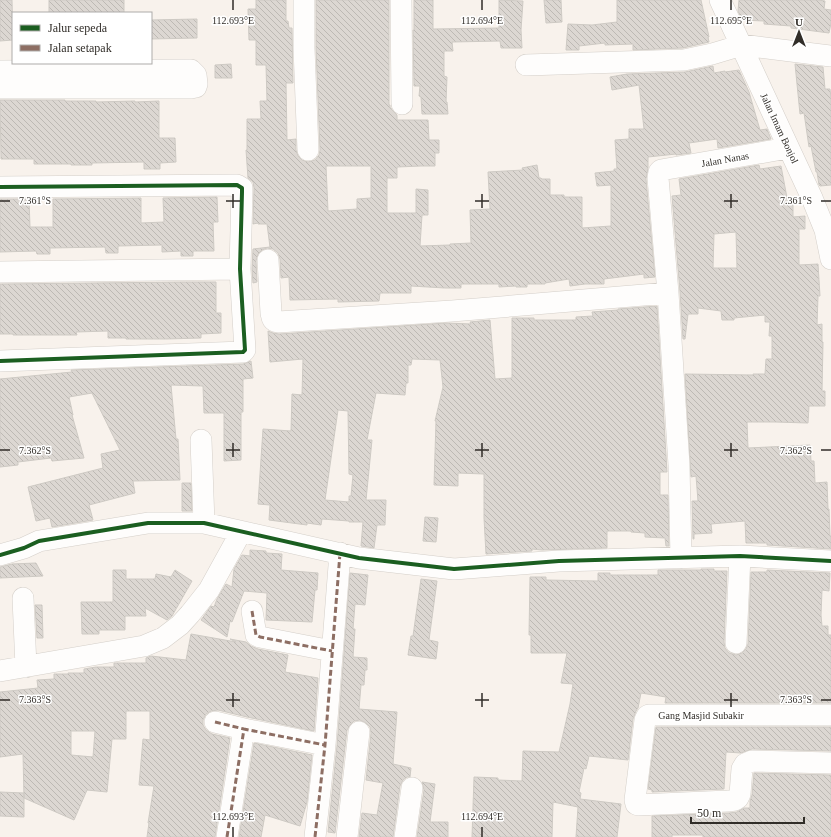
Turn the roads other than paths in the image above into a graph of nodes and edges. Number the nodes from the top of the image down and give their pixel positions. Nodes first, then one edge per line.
1 (304, 0) edge
2 (401, 0) edge
3 (720, 0) edge
4 (742, 45) junction
5 (831, 56) edge
6 (526, 65) dead end
7 (0, 71) edge
8 (0, 88) edge
9 (402, 104) dead end
10 (788, 148) junction
11 (308, 150) dead end
12 (0, 187) edge
13 (831, 259) edge
14 (268, 260) dead end
15 (240, 269) junction
16 (0, 272) edge
17 (668, 293) junction
18 (0, 361) edge
19 (201, 440) dead end
20 (204, 523) junction
21 (241, 532) junction
22 (340, 553) junction
23 (0, 555) edge
24 (740, 556) junction
25 (681, 558) junction
26 (831, 561) edge
27 (23, 598) dead end
28 (252, 612) dead end
29 (736, 643) dead end
30 (332, 651) junction
31 (26, 667) junction
32 (0, 671) edge
33 (831, 715) edge
34 (215, 722) dead end
35 (244, 729) junction
36 (360, 732) dead end
37 (325, 745) junction
38 (831, 763) edge
39 (412, 788) dead end
40 (227, 837) edge
41 (315, 837) edge
42 (347, 837) edge
43 (405, 837) edge

1 - 11 street
2 - 9 street
3 - 4 street, Jalan Imam Bonjol
4 - 5 street
4 - 6 street
4 - 10 street, Jalan Imam Bonjol
7 - 8 street
10 - 13 street, Jalan Imam Bonjol
10 - 17 street, Jalan Nanas
12 - 15 street
14 - 17 street
15 - 16 street
15 - 18 street
17 - 25 street
19 - 20 street
20 - 21 street
20 - 23 street
21 - 22 street
21 - 31 street
22 - 25 street
22 - 30 street
24 - 25 street
24 - 26 street
24 - 29 street
27 - 31 street
28 - 30 street
30 - 37 street
31 - 32 street
33 - 38 street, Gang Masjid Subakir
34 - 35 street
35 - 37 street
35 - 40 street
36 - 42 street
37 - 41 street
39 - 43 street

